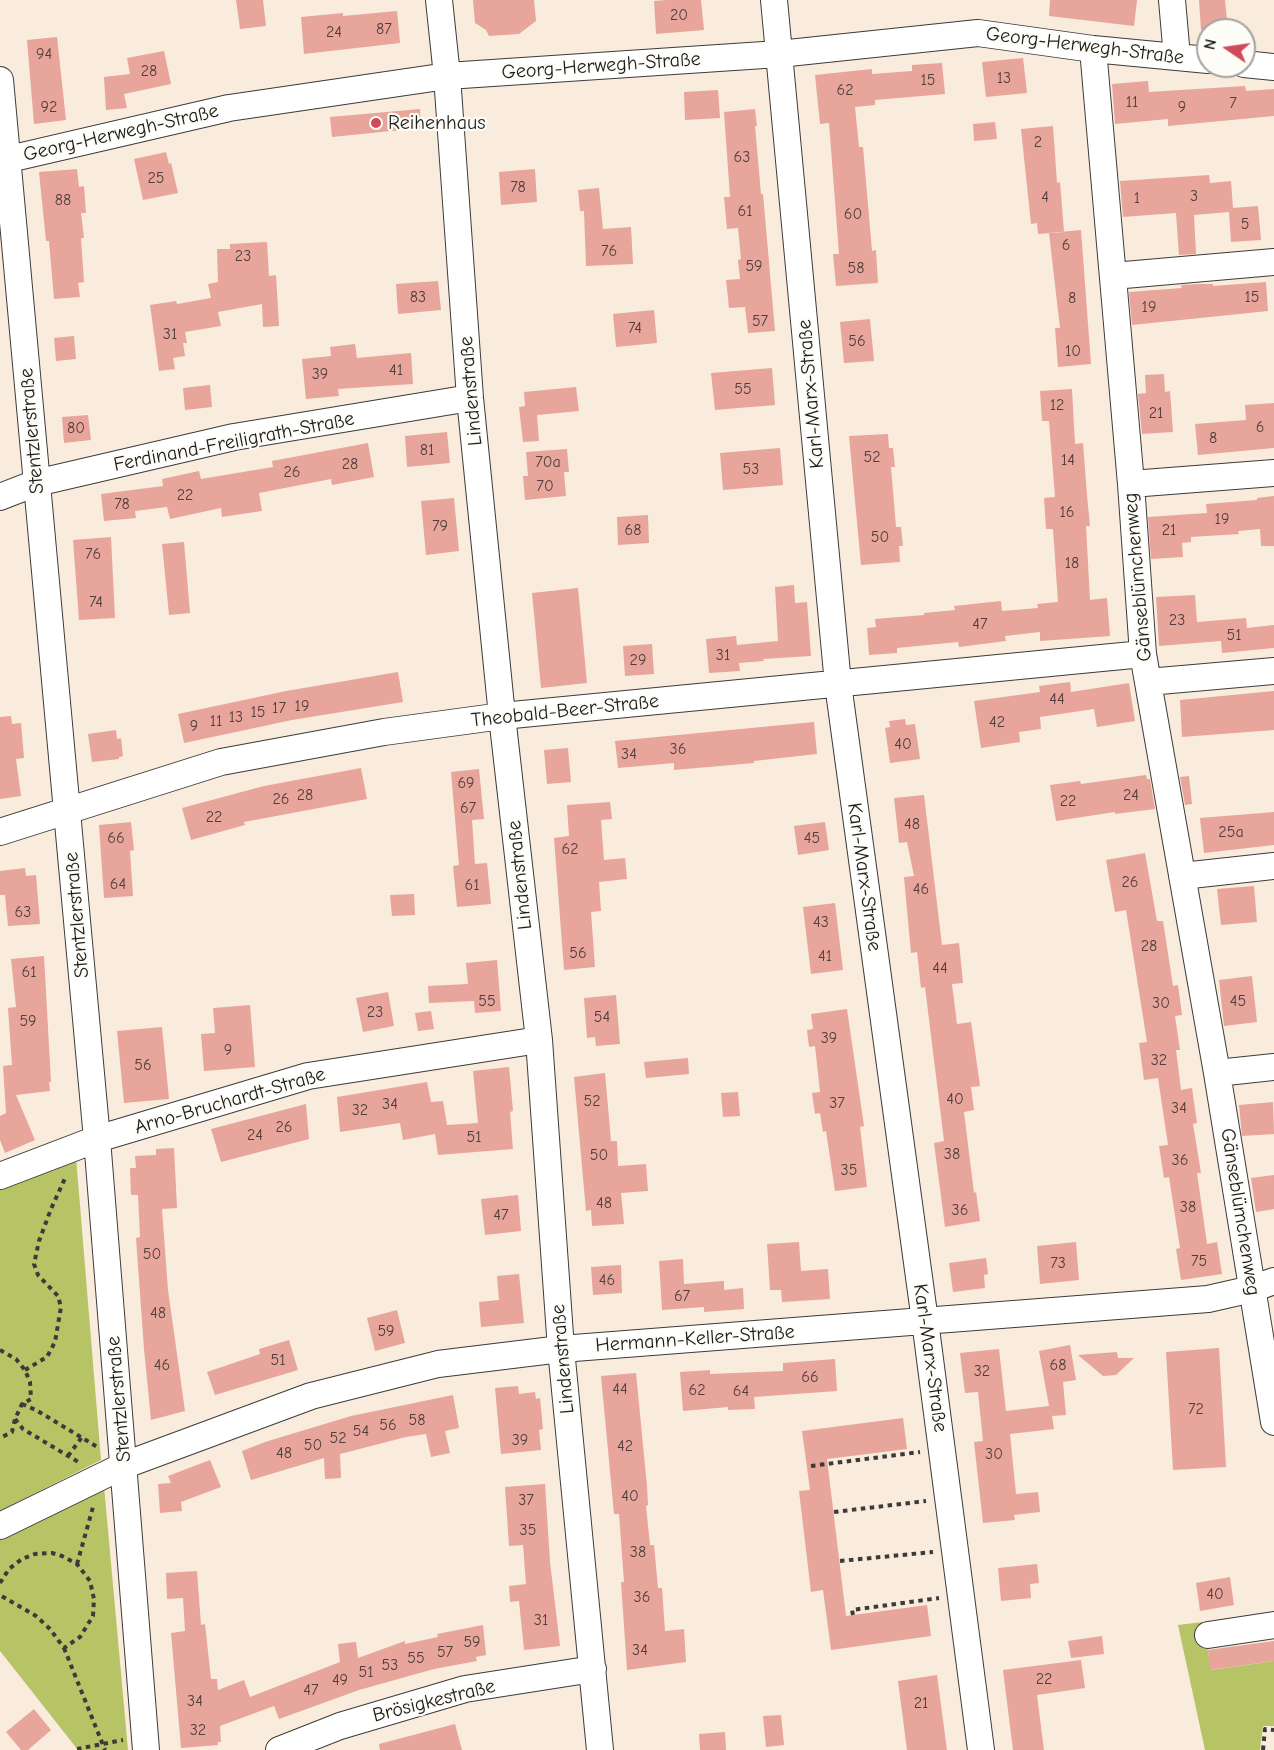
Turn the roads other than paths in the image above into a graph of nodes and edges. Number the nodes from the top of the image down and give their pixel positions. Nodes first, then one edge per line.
1 (439, 0) edge
2 (774, 0) edge
3 (1172, 0) edge
4 (1093, 49) junction
5 (779, 54) junction
6 (1177, 57) junction
7 (1196, 59) edge
8 (1256, 65) edge
9 (1274, 67) edge
10 (447, 76) junction
11 (0, 80) edge
12 (4, 160) edge
13 (1274, 262) edge
14 (1113, 276) junction
15 (471, 398) junction
16 (1274, 472) edge
17 (36, 483) junction
18 (1131, 484) junction
19 (0, 496) edge
20 (1143, 654) junction
21 (1274, 671) edge
22 (1148, 682) junction
23 (838, 684) junction
24 (502, 716) junction
25 (67, 809) junction
26 (0, 832) edge
27 (1274, 866) edge
28 (1182, 876) junction
29 (539, 1040) junction
30 (1274, 1067) edge
31 (1217, 1073) junction
32 (97, 1139) junction
33 (0, 1176) edge
34 (1263, 1285) edge
35 (925, 1321) junction
36 (561, 1349) junction
37 (1274, 1422) edge
38 (114, 1471) junction
39 (0, 1526) edge
40 (1274, 1625) edge
41 (1208, 1635) dead end
42 (593, 1669) junction
43 (146, 1743) edge
44 (279, 1750) edge
45 (600, 1750) edge
46 (981, 1750) edge

1 - 10 street, Lindenstraße
2 - 5 street, Karl-Marx-Straße
3 - 6 street
4 - 5 street, Georg-Herwegh-Straße
4 - 6 street, Georg-Herwegh-Straße
4 - 14 street, Gänseblümchenweg
5 - 10 street, Georg-Herwegh-Straße
5 - 23 street, Karl-Marx-Straße
6 - 7 street, Georg-Herwegh-Straße
8 - 9 street
10 - 12 street, Georg-Herwegh-Straße
10 - 15 street, Lindenstraße
11 - 12 street, Stentzlerstraße
12 - 17 street, Stentzlerstraße
13 - 14 street
14 - 18 street, Gänseblümchenweg
15 - 17 street, Ferdinand-Freiligrath-Straße
15 - 24 street, Lindenstraße
16 - 18 street
17 - 19 street, Ferdinand-Freiligrath-Straße
17 - 25 street, Stentzlerstraße
18 - 20 street, Gänseblümchenweg
20 - 22 street, Gänseblümchenweg
20 - 23 street, Theobald-Beer-Straße
21 - 22 street
22 - 28 street, Gänseblümchenweg
23 - 24 street, Theobald-Beer-Straße
23 - 35 street, Karl-Marx-Straße
24 - 25 street, Theobald-Beer-Straße
24 - 29 street, Lindenstraße
25 - 26 street, Theobald-Beer-Straße
25 - 32 street, Stentzlerstraße
27 - 28 street
28 - 31 street, Gänseblümchenweg
29 - 32 street, Arno-Bruchardt-Straße
29 - 36 street, Lindenstraße
30 - 31 street
31 - 34 street, Gänseblümchenweg
32 - 33 street, Arno-Bruchardt-Straße
32 - 38 street, Stentzlerstraße
34 - 35 street, Hermann-Keller-Straße
34 - 37 street, Gänseblümchenweg
35 - 36 street, Hermann-Keller-Straße
35 - 46 street, Karl-Marx-Straße
36 - 38 street, Hermann-Keller-Straße
36 - 42 street, Lindenstraße
38 - 39 street, Hermann-Keller-Straße
38 - 43 street, Stentzlerstraße
40 - 41 street
42 - 44 street, Brösigkestraße
42 - 45 street, Lindenstraße

